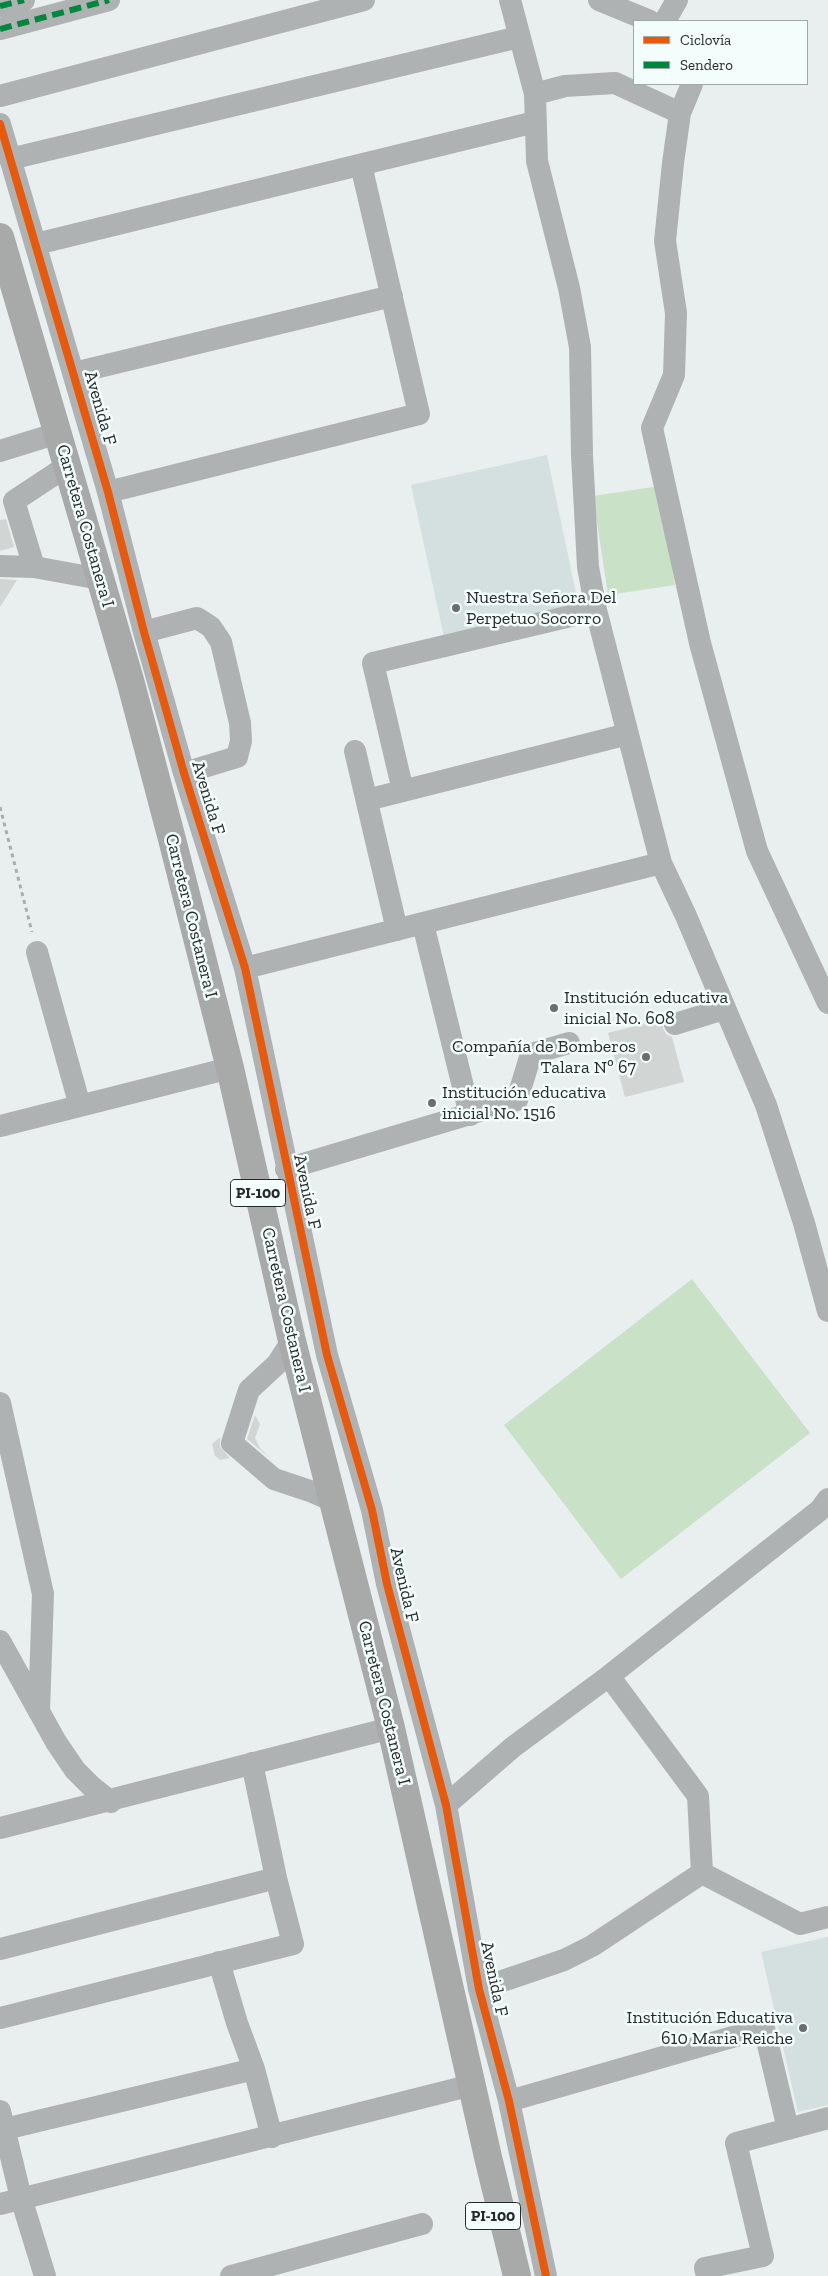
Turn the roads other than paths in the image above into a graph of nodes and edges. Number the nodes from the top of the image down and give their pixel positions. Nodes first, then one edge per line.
1 (24, 0) edge
2 (109, 0) edge
3 (364, 0) edge
4 (510, 0) edge
5 (599, 0) edge
6 (677, 0) edge
7 (0, 6) edge
8 (648, 20) edge
9 (666, 20) edge
10 (0, 29) edge
11 (519, 37) junction
12 (692, 85) edge
13 (535, 94) junction
14 (0, 96) edge
15 (680, 113) junction
16 (535, 122) junction
17 (0, 124) edge
18 (10, 159) junction
19 (361, 165) junction
20 (0, 237) edge
21 (36, 244) junction
22 (392, 296) junction
23 (74, 372) junction
24 (58, 434) junction
25 (0, 450) edge
26 (67, 466) junction
27 (108, 492) junction
28 (7, 503) edge
29 (0, 566) edge
30 (34, 567) junction
31 (100, 579) junction
32 (596, 610) junction
33 (144, 632) junction
34 (628, 734) junction
35 (355, 751) dead end
36 (184, 773) junction
37 (403, 791) junction
38 (366, 800) junction
39 (661, 863) junction
40 (423, 924) junction
41 (397, 930) junction
42 (37, 952) road end
43 (245, 968) junction
44 (828, 1003) edge
45 (724, 1009) junction
46 (676, 1024) dead end
47 (569, 1044) dead end
48 (230, 1068) junction
49 (80, 1106) junction
50 (470, 1115) junction
51 (0, 1126) edge
52 (286, 1169) junction
53 (828, 1311) edge
54 (292, 1341) junction
55 (0, 1403) edge
56 (828, 1499) edge
57 (333, 1501) junction
58 (0, 1641) edge
59 (6, 1663) edge
60 (609, 1676) junction
61 (39, 1712) junction
62 (391, 1728) junction
63 (252, 1763) junction
64 (111, 1802) junction
65 (446, 1805) junction
66 (0, 1828) edge
67 (702, 1873) junction
68 (276, 1878) junction
69 (828, 1917) edge
70 (0, 1949) edge
71 (219, 1962) junction
72 (479, 1989) junction
73 (0, 2018) edge
74 (254, 2069) junction
75 (472, 2085) junction
76 (509, 2101) junction
77 (828, 2118) edge
78 (2, 2120) edge
79 (788, 2129) junction
80 (272, 2137) junction
81 (488, 2157) junction
82 (21, 2198) junction
83 (0, 2204) edge
84 (422, 2224) dead end
85 (706, 2272) edge
86 (45, 2276) edge
87 (231, 2276) edge
88 (498, 2276) edge
89 (518, 2276) edge
90 (546, 2276) edge

1 - 7 street
2 - 10 street
3 - 14 street
4 - 11 street
5 - 8 street
6 - 9 street
11 - 13 street
11 - 18 street
12 - 15 street
13 - 15 street
13 - 16 street
15 - 44 street
16 - 19 street
16 - 32 street
17 - 18 street, Avenida F
18 - 21 street, Avenida F
19 - 21 street
19 - 22 street
20 - 24 main road, Carretera Costanera I / PI-100
21 - 23 street, Avenida F
22 - 23 street
22 - 27 street
23 - 27 street, Avenida F
24 - 25 street
24 - 26 main road, Carretera Costanera I / PI-100
26 - 28 street
26 - 31 main road, Carretera Costanera I / PI-100
27 - 33 street, Avenida F
28 - 30 street
29 - 30 street
30 - 31 street
31 - 48 main road, Carretera Costanera I / PI-100
32 - 34 street
32 - 37 street
33 - 36 street, Avenida F
33 - 36 street
34 - 37 street
34 - 39 street
35 - 38 street
36 - 43 street, Avenida F
37 - 38 street
38 - 41 street
39 - 40 street
39 - 45 street
40 - 41 street
40 - 50 street
41 - 43 street
42 - 49 street
43 - 52 street, Avenida F
45 - 46 street
45 - 53 street
47 - 50 street
48 - 49 street
48 - 54 main road, Carretera Costanera I / PI-100
49 - 51 street
50 - 52 street
52 - 65 street, Avenida F
54 - 57 main road, Carretera Costanera I / PI-100
54 - 57 street
55 - 61 street
56 - 60 street
57 - 62 main road, Carretera Costanera I / PI-100
58 - 59 street
59 - 61 street
60 - 65 street
60 - 67 street
61 - 64 street
62 - 63 street
62 - 75 main road, Carretera Costanera I / PI-100
63 - 64 street
63 - 68 street
64 - 66 street
65 - 72 street, Avenida F
67 - 69 street
67 - 72 street
68 - 70 street
68 - 71 street
71 - 73 street
71 - 74 street
72 - 76 street, Avenida F
74 - 78 street
74 - 80 street
75 - 80 street
75 - 81 main road, Carretera Costanera I / PI-100
76 - 79 street
76 - 90 street, Avenida F
77 - 79 street
78 - 82 street
79 - 85 street
80 - 82 street
81 - 88 main road, Carretera Costanera I / PI-100
81 - 89 main road, Carretera Costanera I / PI-100
82 - 83 street
82 - 86 street
84 - 87 street

